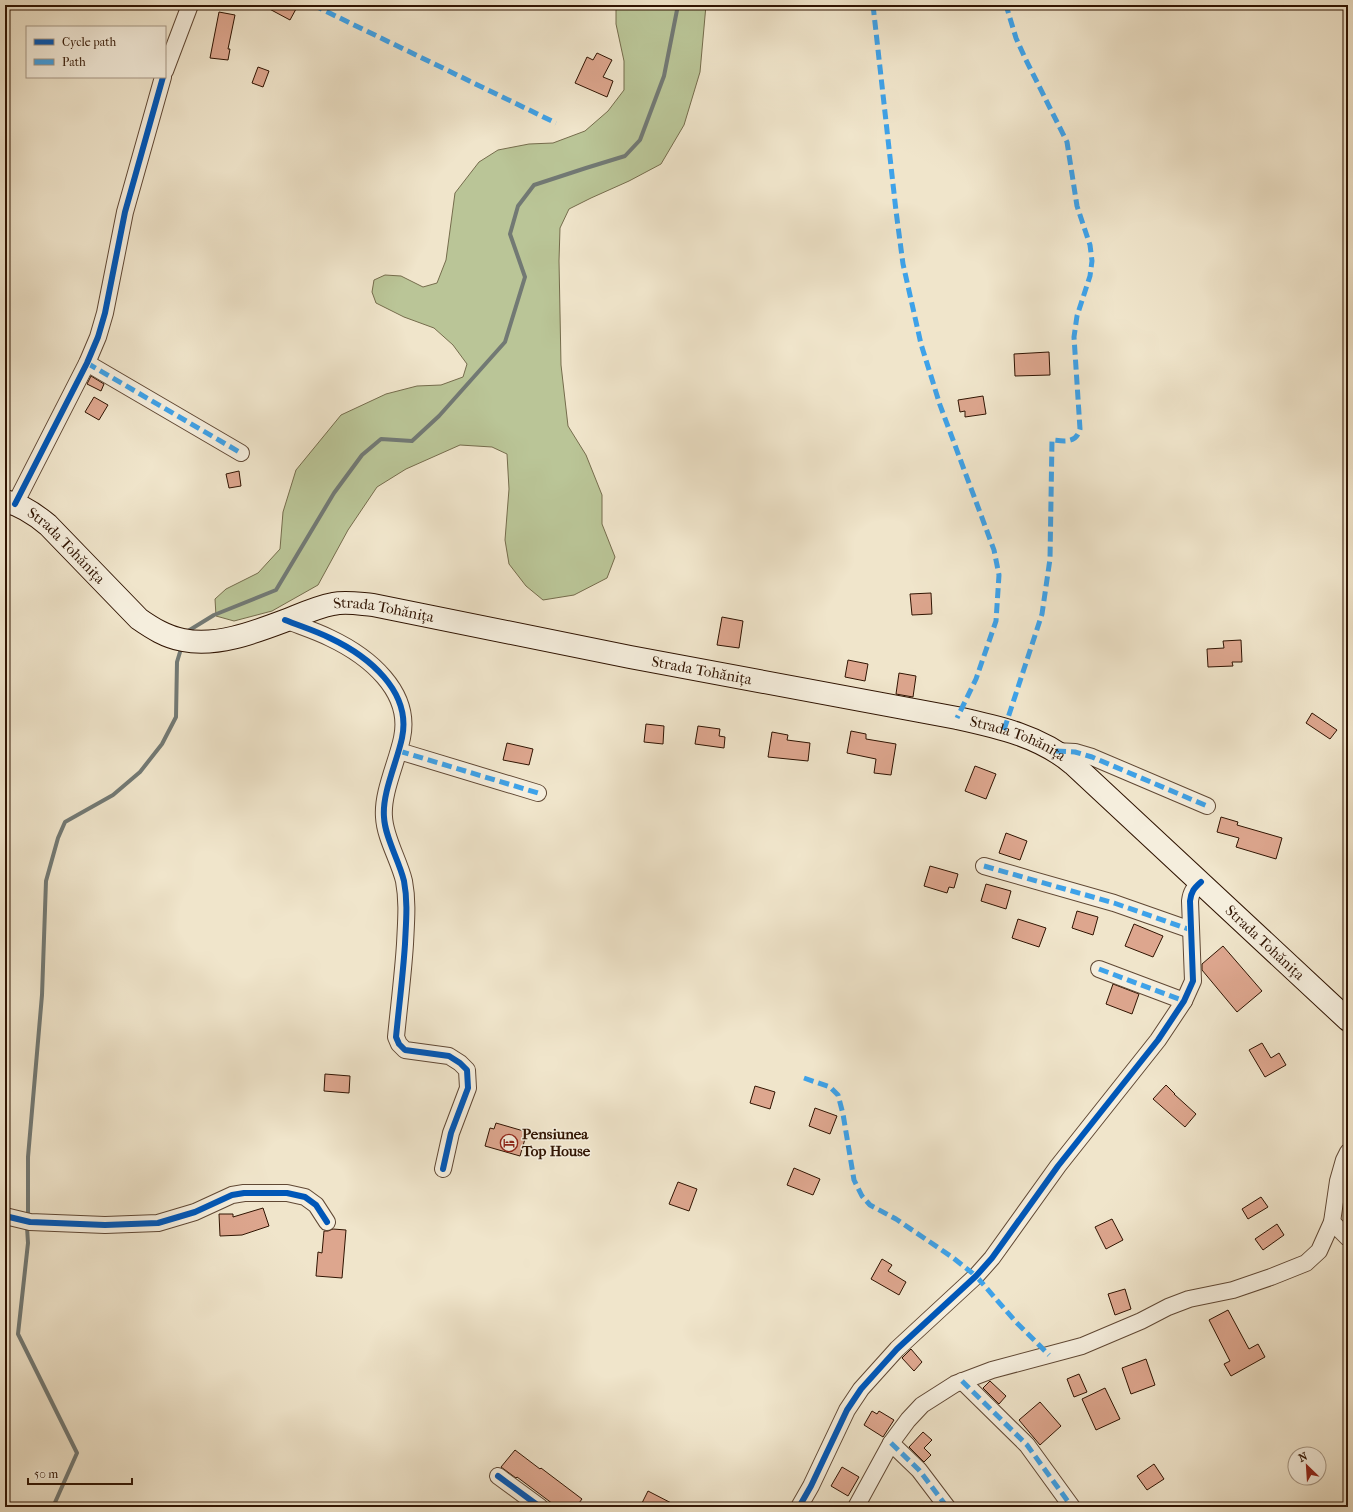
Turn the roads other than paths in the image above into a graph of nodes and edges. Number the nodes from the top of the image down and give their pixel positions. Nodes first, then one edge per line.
1 (190, 5) edge
2 (166, 68) edge
3 (163, 78) edge
4 (87, 363) junction
5 (241, 452) dead end
6 (10, 503) edge
7 (285, 620) junction
8 (399, 751) junction
9 (1056, 751) junction
10 (538, 793) dead end
11 (1207, 806) dead end
12 (984, 866) dead end
13 (1201, 882) junction
14 (1191, 930) junction
15 (1099, 969) dead end
16 (1184, 1001) junction
17 (1348, 1020) edge
18 (1348, 1152) edge
19 (443, 1169) dead end
20 (5, 1216) edge
21 (327, 1222) dead end
22 (1332, 1222) junction
23 (1348, 1238) edge
24 (962, 1381) junction
25 (891, 1443) junction
26 (498, 1476) dead end
27 (540, 1507) edge
28 (799, 1507) edge
29 (856, 1507) edge
30 (947, 1507) edge
31 (1072, 1507) edge

1 - 2 street
3 - 4 street
4 - 5 street
4 - 6 street
6 - 7 main road, Strada Tohănița
7 - 8 street
7 - 9 main road, Strada Tohănița
8 - 10 street
8 - 19 street
9 - 11 street
9 - 13 main road, Strada Tohănița
12 - 14 street
13 - 14 street
13 - 17 main road, Strada Tohănița
14 - 16 street
15 - 16 street
16 - 28 street
18 - 22 street
20 - 21 street
22 - 23 street
22 - 24 street
24 - 25 street
24 - 31 street
25 - 29 street
25 - 30 street
26 - 27 street

